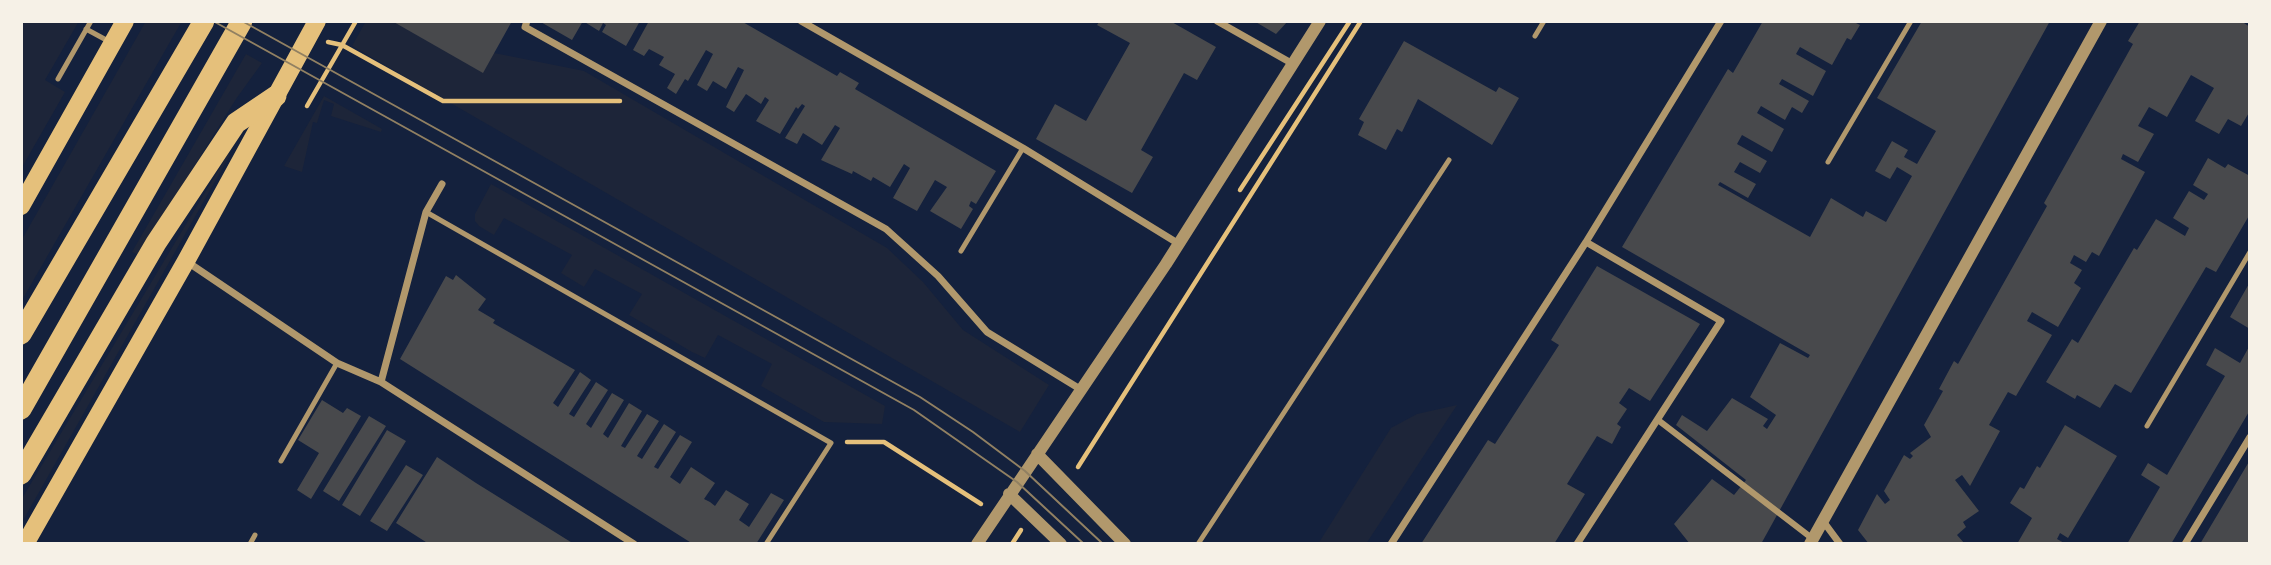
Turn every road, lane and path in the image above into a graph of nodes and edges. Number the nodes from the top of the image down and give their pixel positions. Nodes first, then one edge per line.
1 (91, 21) edge
2 (125, 21) edge
3 (204, 21) edge
4 (242, 21) edge
5 (317, 21) edge
6 (356, 21) edge
7 (801, 21) edge
8 (1217, 21) edge
9 (1320, 21) edge
10 (1361, 21) edge
11 (1544, 21) edge
12 (1721, 21) edge
13 (1911, 21) edge
14 (2101, 21) edge
15 (526, 24) edge
16 (86, 29) junction
17 (1535, 36) dead end
18 (323, 41) dead end
19 (113, 43) junction
20 (342, 45) junction
21 (1293, 64) junction
22 (58, 79) dead end
23 (276, 96) junction
24 (656, 100) junction
25 (307, 106) dead end
26 (1023, 148) junction
27 (1449, 160) dead end
28 (1828, 162) dead end
29 (442, 184) dead end
30 (21, 206) edge
31 (426, 212) junction
32 (1586, 242) junction
33 (1179, 244) junction
34 (961, 251) dead end
35 (2250, 252) edge
36 (186, 261) junction
37 (21, 334) edge
38 (337, 363) junction
39 (381, 382) junction
40 (1080, 389) junction
41 (21, 409) edge
42 (1658, 420) junction
43 (2147, 426) dead end
44 (2250, 437) edge
45 (831, 443) junction
46 (1037, 454) junction
47 (281, 461) dead end
48 (1073, 473) dead end
49 (21, 474) edge
50 (1009, 494) junction
51 (984, 506) dead end
52 (1823, 521) junction
53 (1020, 531) dead end
54 (255, 535) dead end
55 (1811, 541) edge
56 (25, 544) edge
57 (250, 544) edge
58 (635, 544) edge
59 (766, 544) edge
60 (977, 544) edge
61 (1012, 544) edge
62 (1061, 544) edge
63 (1125, 544) edge
64 (1198, 544) edge
65 (1391, 544) edge
66 (1577, 544) edge
67 (1840, 544) edge
68 (2185, 544) edge

1 - 16 lane
2 - 19 main road
3 - 37 highway
4 - 41 highway
5 - 23 main road
6 - 20 path
7 - 26 street
8 - 21 street
9 - 21 street
10 - 48 path
11 - 17 lane
12 - 32 street
13 - 28 lane
14 - 52 street
15 - 24 street
16 - 19 lane
16 - 22 lane
18 - 20 path
19 - 30 main road
20 - 24 path
20 - 25 path
21 - 33 street
23 - 36 main road
23 - 49 highway
24 - 40 street
26 - 33 street
26 - 34 lane
27 - 64 lane
29 - 31 street
31 - 39 street
31 - 45 lane
32 - 42 street
32 - 65 street
33 - 40 street
35 - 43 lane
36 - 38 street
36 - 56 main road
38 - 39 street
38 - 47 lane
39 - 58 street
40 - 46 street
42 - 55 street
42 - 66 street
44 - 68 street
45 - 51 path
45 - 59 lane
46 - 50 street
46 - 63 street
50 - 60 street
50 - 62 street
52 - 55 street
52 - 67 street
53 - 61 path
54 - 57 lane

